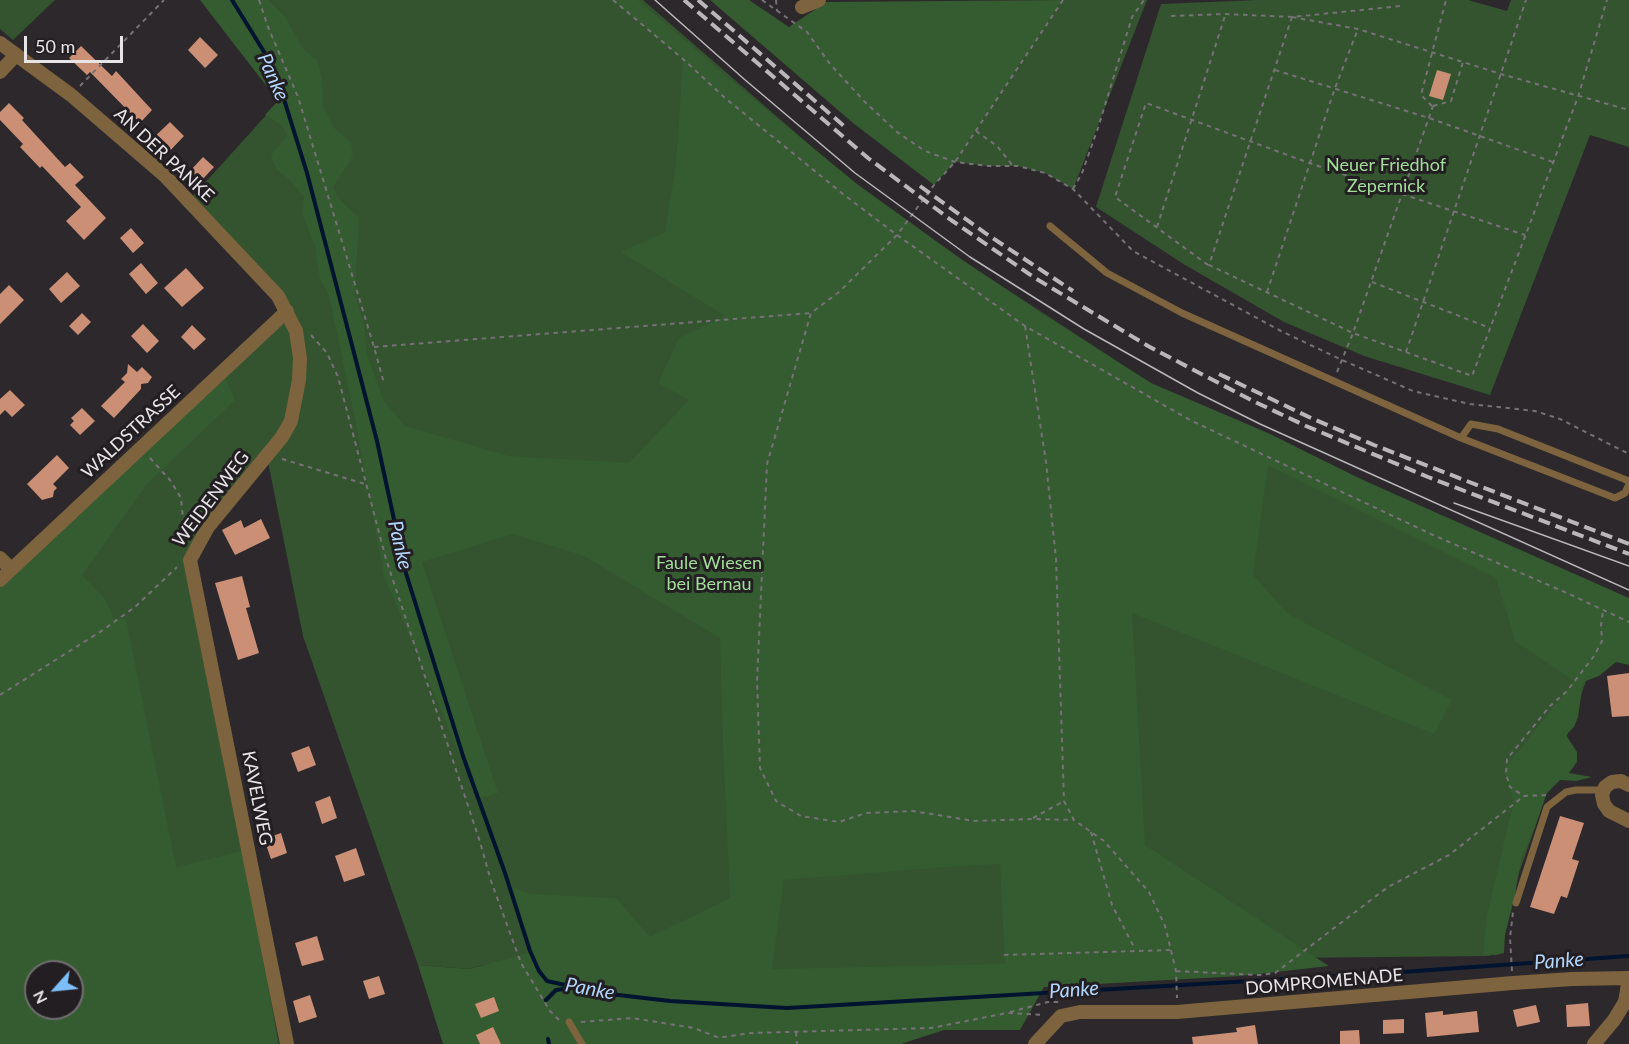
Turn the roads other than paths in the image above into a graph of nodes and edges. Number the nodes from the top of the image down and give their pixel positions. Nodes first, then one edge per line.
1 (819, 0) edge
2 (802, 7) dead end
3 (0, 43) edge
4 (15, 56) junction
5 (0, 72) edge
6 (1050, 226) dead end
7 (287, 311) junction
8 (1461, 438) junction
9 (1629, 483) edge
10 (0, 558) edge
11 (190, 560) joint
12 (11, 568) junction
13 (0, 580) edge
14 (1629, 785) edge
15 (1604, 790) junction
16 (1629, 821) edge
17 (1516, 903) road end
18 (1629, 978) edge
19 (569, 1022) road end
20 (287, 1044) edge
21 (582, 1044) edge
22 (1035, 1044) edge
23 (1594, 1044) edge

1 - 2 street
3 - 4 street, AN DER PANKE
4 - 5 street
4 - 7 street, AN DER PANKE
6 - 8 lane
7 - 11 street, WEIDENWEG
7 - 12 street, WALDSTRASSE
8 - 9 lane
8 - 9 lane
10 - 12 street
11 - 20 street, KAVELWEG
12 - 13 street, WALDSTRASSE
14 - 15 street
15 - 16 street
15 - 17 lane
18 - 22 street, DOMPROMENADE
18 - 23 street
19 - 21 lane

